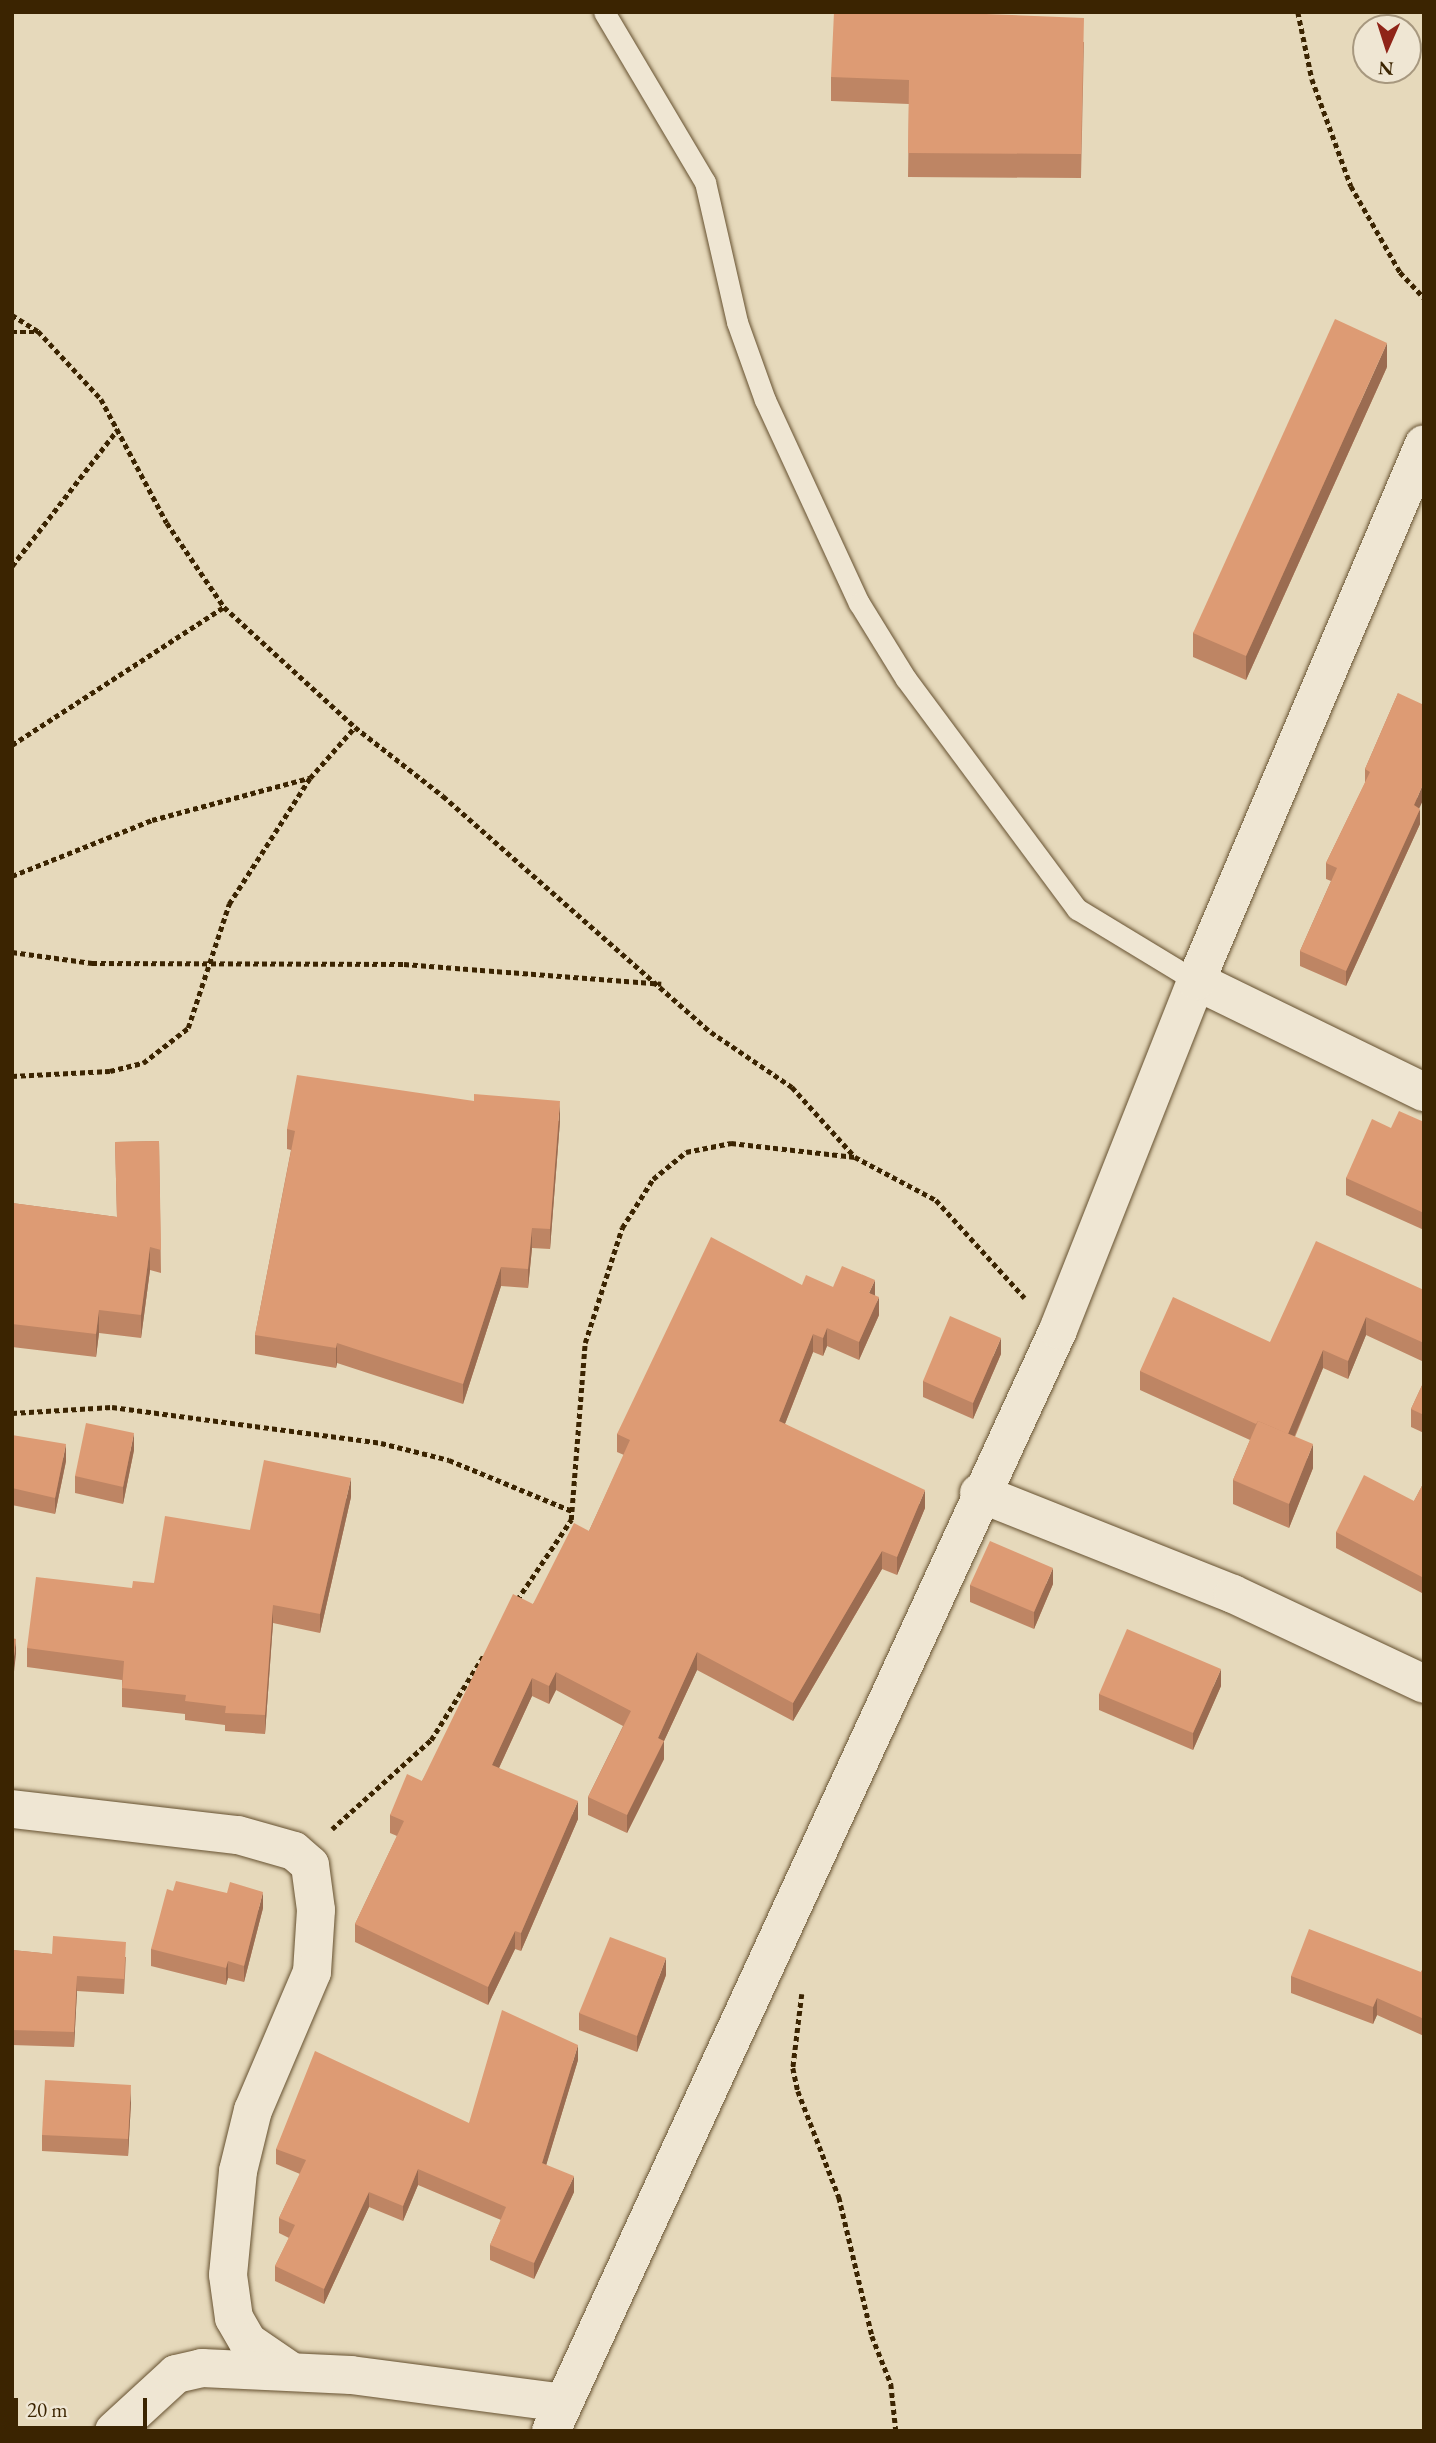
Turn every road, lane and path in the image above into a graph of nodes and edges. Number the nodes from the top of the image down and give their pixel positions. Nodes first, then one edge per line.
1 (604, 12) edge
2 (1298, 12) edge
3 (1424, 298) edge
4 (12, 314) edge
5 (38, 331) junction
6 (12, 332) edge
7 (118, 429) junction
8 (1424, 444) edge
9 (12, 566) edge
10 (224, 607) junction
11 (355, 727) junction
12 (12, 745) edge
13 (310, 778) junction
14 (12, 876) edge
15 (12, 952) edge
16 (209, 958) junction
17 (1196, 981) junction
18 (662, 984) junction
19 (12, 1076) edge
20 (1424, 1092) edge
21 (855, 1157) junction
22 (1058, 1330) junction
23 (12, 1413) edge
24 (979, 1493) junction
25 (572, 1511) junction
26 (510, 1612) edge
27 (491, 1642) edge
28 (1424, 1684) edge
29 (12, 1809) edge
30 (310, 1865) junction
31 (803, 1989) dead end
32 (289, 2370) junction
33 (557, 2417) edge
34 (114, 2431) edge
35 (896, 2431) edge

1 - 17 lane
2 - 3 path
4 - 5 path
5 - 6 path
5 - 7 path
7 - 9 path
7 - 10 path
8 - 17 main road
10 - 11 path
10 - 12 path
11 - 13 path
11 - 18 path
13 - 14 path
13 - 16 path
15 - 16 path
16 - 18 path
16 - 19 path
17 - 20 main road
17 - 22 main road
18 - 21 path
21 - 22 path
21 - 25 path
22 - 24 main road
23 - 25 path
24 - 28 main road
24 - 33 main road
25 - 26 path
27 - 30 path
29 - 30 main road
30 - 32 main road
31 - 35 path
32 - 33 main road
32 - 34 main road

